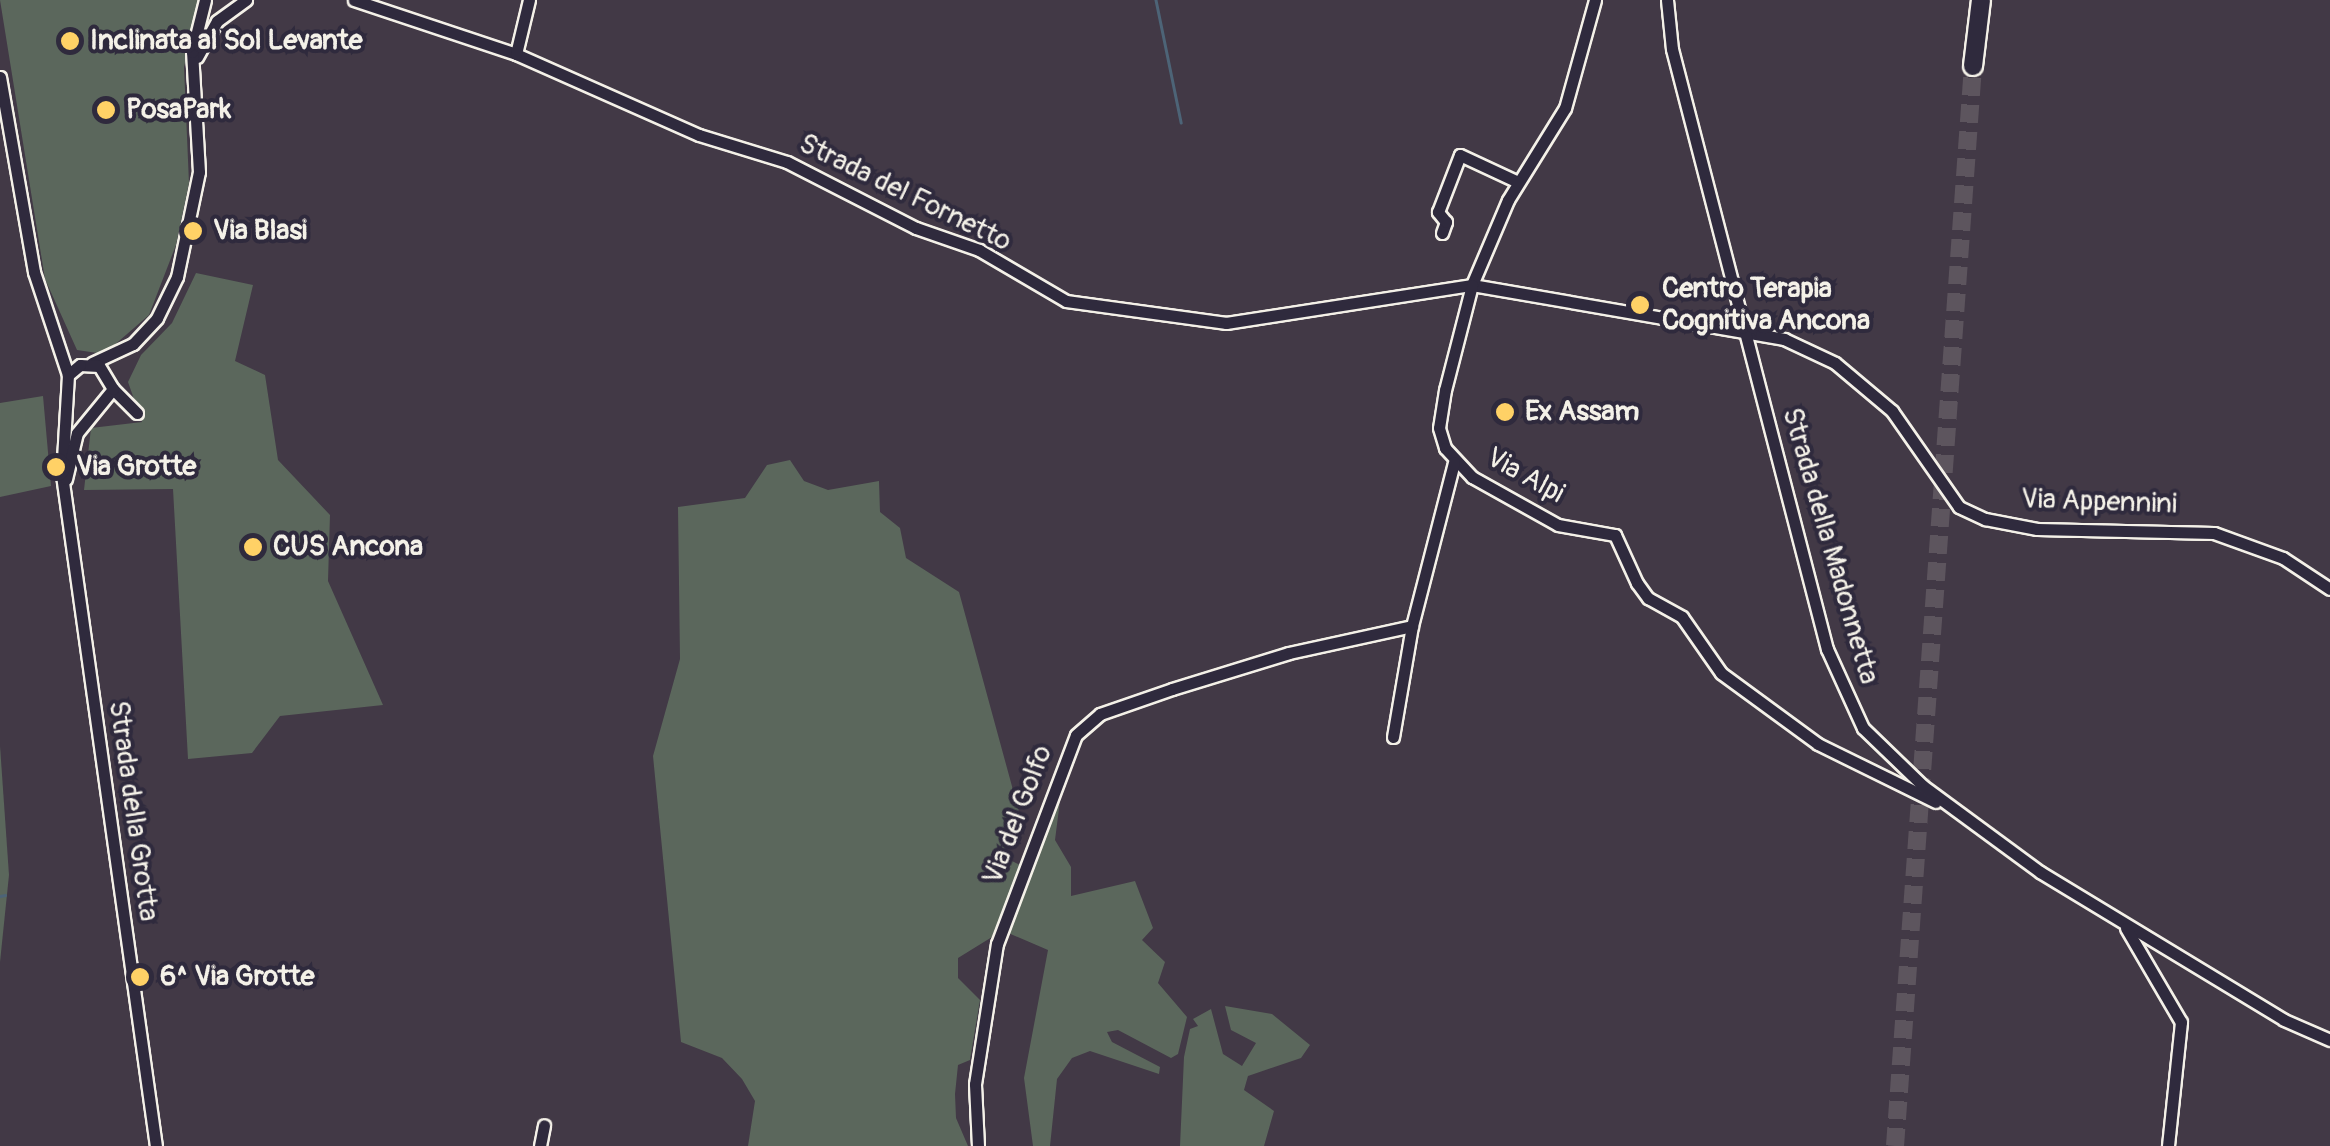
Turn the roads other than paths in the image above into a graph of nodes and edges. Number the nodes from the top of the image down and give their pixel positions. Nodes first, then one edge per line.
1 (205, 0) edge
2 (246, 0) edge
3 (354, 0) edge
4 (528, 0) edge
5 (1594, 0) edge
6 (1667, 0) edge
7 (1981, 0) edge
8 (516, 54) junction
9 (1973, 66) tunnel mouth
10 (194, 71) junction
11 (0, 76) edge
12 (1518, 182) junction
13 (1442, 233) dead end
14 (1472, 285) junction
15 (1747, 338) junction
16 (60, 340) junction
17 (132, 344) junction
18 (88, 364) junction
19 (68, 375) junction
20 (112, 384) junction
21 (66, 397) junction
22 (98, 410) junction
23 (1454, 462) junction
24 (65, 483) junction
25 (2330, 589) edge
26 (1412, 626) junction
27 (1393, 737) dead end
28 (1957, 812) junction
29 (2126, 928) junction
30 (2330, 1040) edge
31 (544, 1125) dead end
32 (156, 1146) edge
33 (540, 1146) edge
34 (978, 1146) edge
35 (2168, 1146) edge

1 - 10 street
2 - 10 street
3 - 8 street, Strada del Fornetto
4 - 8 street
5 - 12 street, Via Alpi
6 - 15 street, Strada della Madonnetta
7 - 9 highway
8 - 14 street, Strada del Fornetto
10 - 17 street
11 - 16 street, Strada della Grotta
12 - 13 street
12 - 14 street, Via Alpi
14 - 15 street, Strada del Fornetto
14 - 23 street, Via Alpi
15 - 25 street, Via Appennini
15 - 28 street, Strada della Madonnetta
16 - 18 street, Strada della Grotta
16 - 19 street, Strada della Grotta
17 - 18 street
17 - 20 street
18 - 19 street
18 - 20 street, Strada della Grotta
19 - 21 street, Strada della Grotta
20 - 22 street, Strada della Grotta
20 - 22 street
21 - 22 street
21 - 24 street, Strada della Grotta
22 - 24 street, Strada della Grotta
23 - 26 street
23 - 28 street, Via Alpi
24 - 32 street, Strada della Grotta
26 - 27 street
26 - 34 street, Via del Golfo
28 - 29 street, Strada della Madonnetta
29 - 30 street, Strada della Madonnetta
29 - 35 street
31 - 33 street

